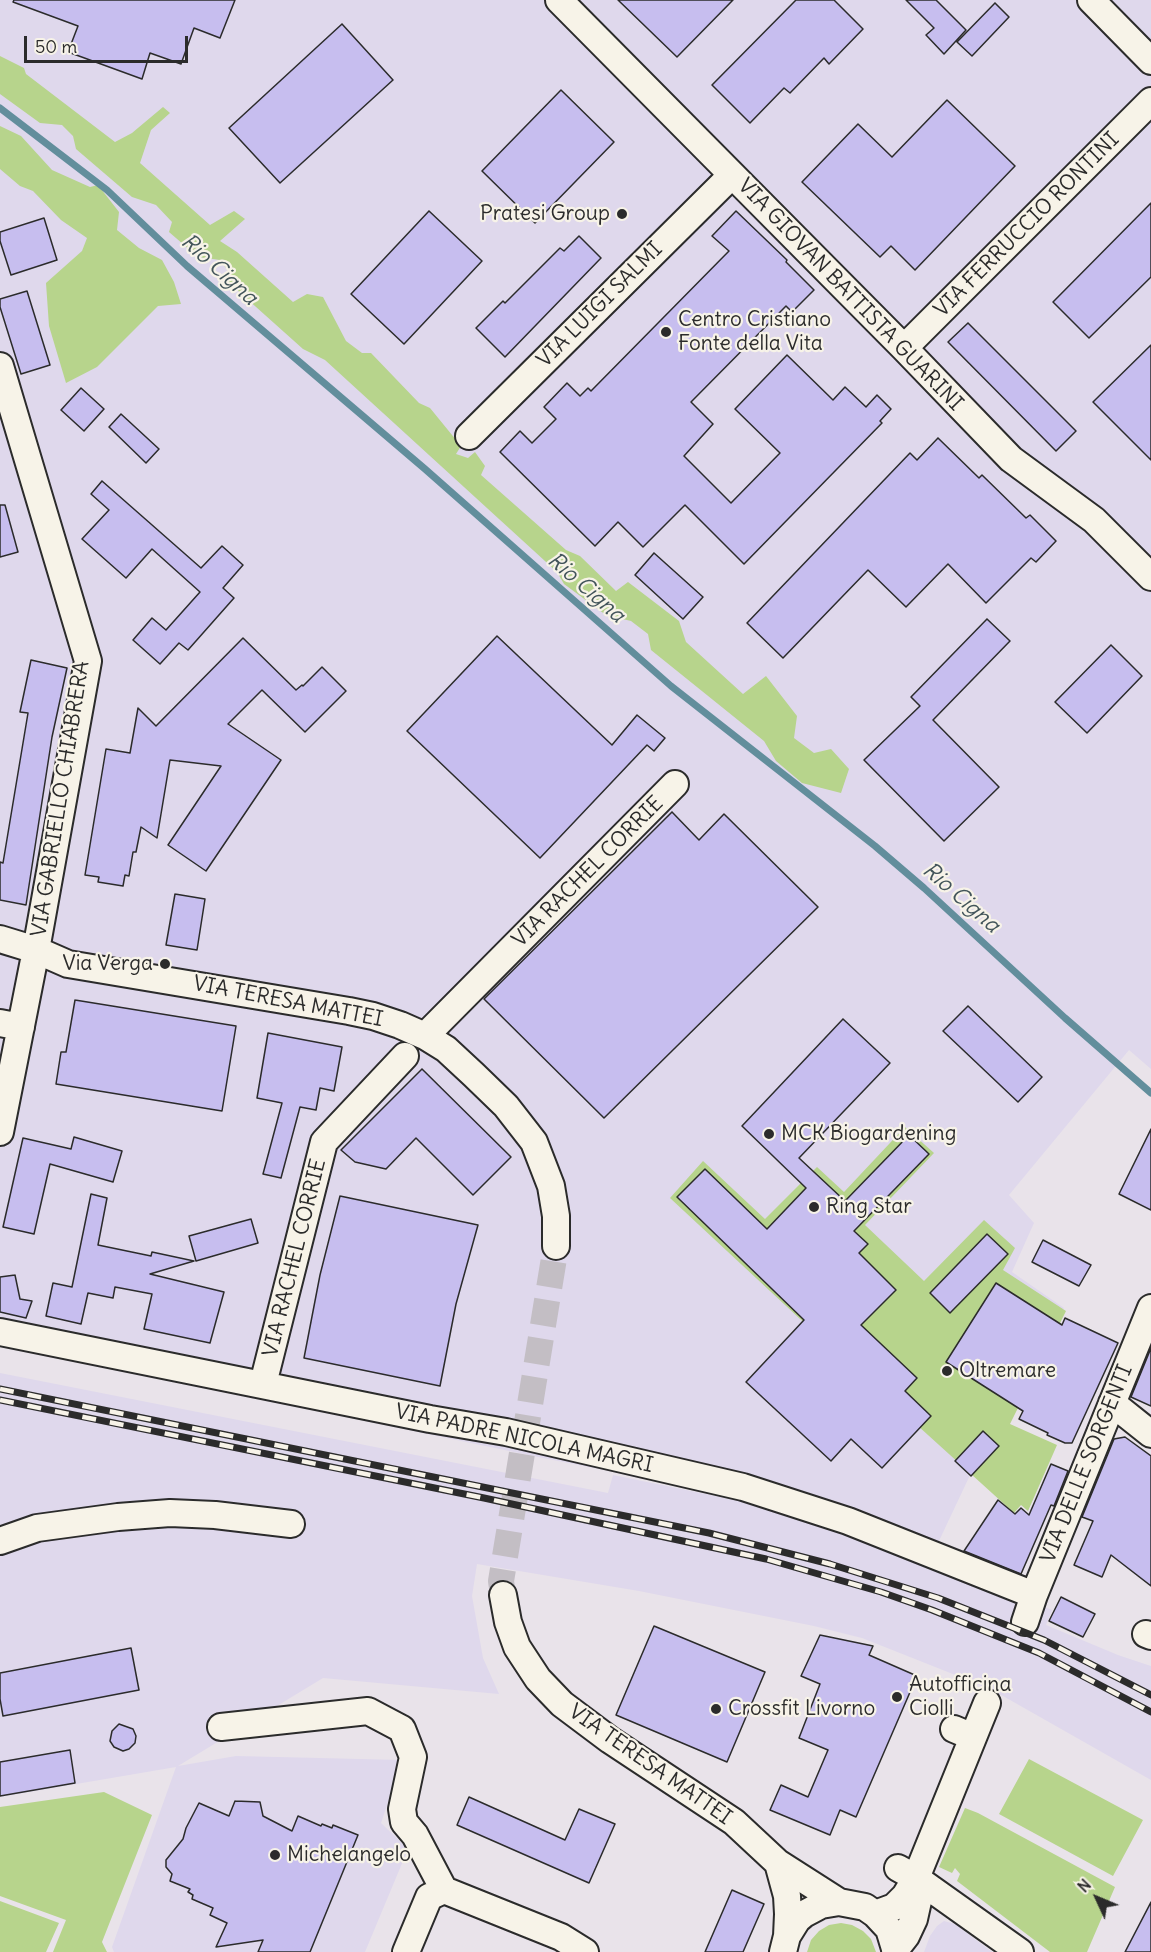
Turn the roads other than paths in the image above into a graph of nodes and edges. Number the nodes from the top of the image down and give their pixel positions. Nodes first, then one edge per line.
1 (559, 0) edge
2 (1091, 0) edge
3 (1151, 61) edge
4 (1151, 101) edge
5 (732, 175) junction
6 (904, 348) junction
7 (0, 366) edge
8 (469, 436) dead end
9 (1151, 577) edge
10 (675, 784) dead end
11 (0, 939) edge
12 (36, 950) junction
13 (10, 1025) edge
14 (425, 1036) junction
15 (405, 1056) dead end
16 (0, 1132) edge
17 (556, 1246) tunnel mouth
18 (1151, 1308) edge
19 (0, 1332) edge
20 (263, 1384) junction
21 (1112, 1403) junction
22 (1151, 1434) edge
23 (291, 1524) dead end
24 (0, 1541) edge
25 (503, 1595) tunnel mouth
26 (1034, 1595) junction
27 (1025, 1622) dead end
28 (987, 1703) dead end
29 (221, 1727) dead end
30 (778, 1863) junction
31 (907, 1873) junction
32 (437, 1893) junction
33 (839, 1902) junction
34 (875, 1914) junction
35 (785, 1944) edge
36 (895, 1951) edge
37 (406, 1952) edge
38 (585, 1952) edge
39 (1020, 1952) edge

1 - 5 street, VIA GIOVAN BATTISTA GUARINI
2 - 3 street
4 - 6 street, VIA FERRUCCIO RONTINI
5 - 6 street, VIA GIOVAN BATTISTA GUARINI
5 - 8 street, VIA LUIGI SALMI
6 - 9 street, VIA GIOVAN BATTISTA GUARINI
7 - 12 street, VIA GABRIELLO CHIABRERA
10 - 14 street, VIA RACHEL CORRIE
11 - 12 street, VIA TERESA MATTEI
12 - 13 street, VIA GABRIELLO CHIABRERA
12 - 14 street, VIA TERESA MATTEI
13 - 16 street, VIA GABRIELLO CHIABRERA
14 - 17 street, VIA TERESA MATTEI
15 - 20 street, VIA RACHEL CORRIE
18 - 21 street, VIA DELLE SORGENTI
19 - 20 street, VIA PADRE NICOLA MAGRI
20 - 26 street, VIA PADRE NICOLA MAGRI
21 - 22 street
21 - 26 street, VIA DELLE SORGENTI
23 - 24 street
25 - 30 street, VIA TERESA MATTEI
26 - 27 street, VIA DELLE SORGENTI
28 - 31 street
29 - 32 street
30 - 33 street, VIA TERESA MATTEI
30 - 35 street
31 - 34 street
31 - 36 street
31 - 39 street
32 - 37 street
32 - 38 street
33 - 34 street
33 - 35 street
34 - 36 street

